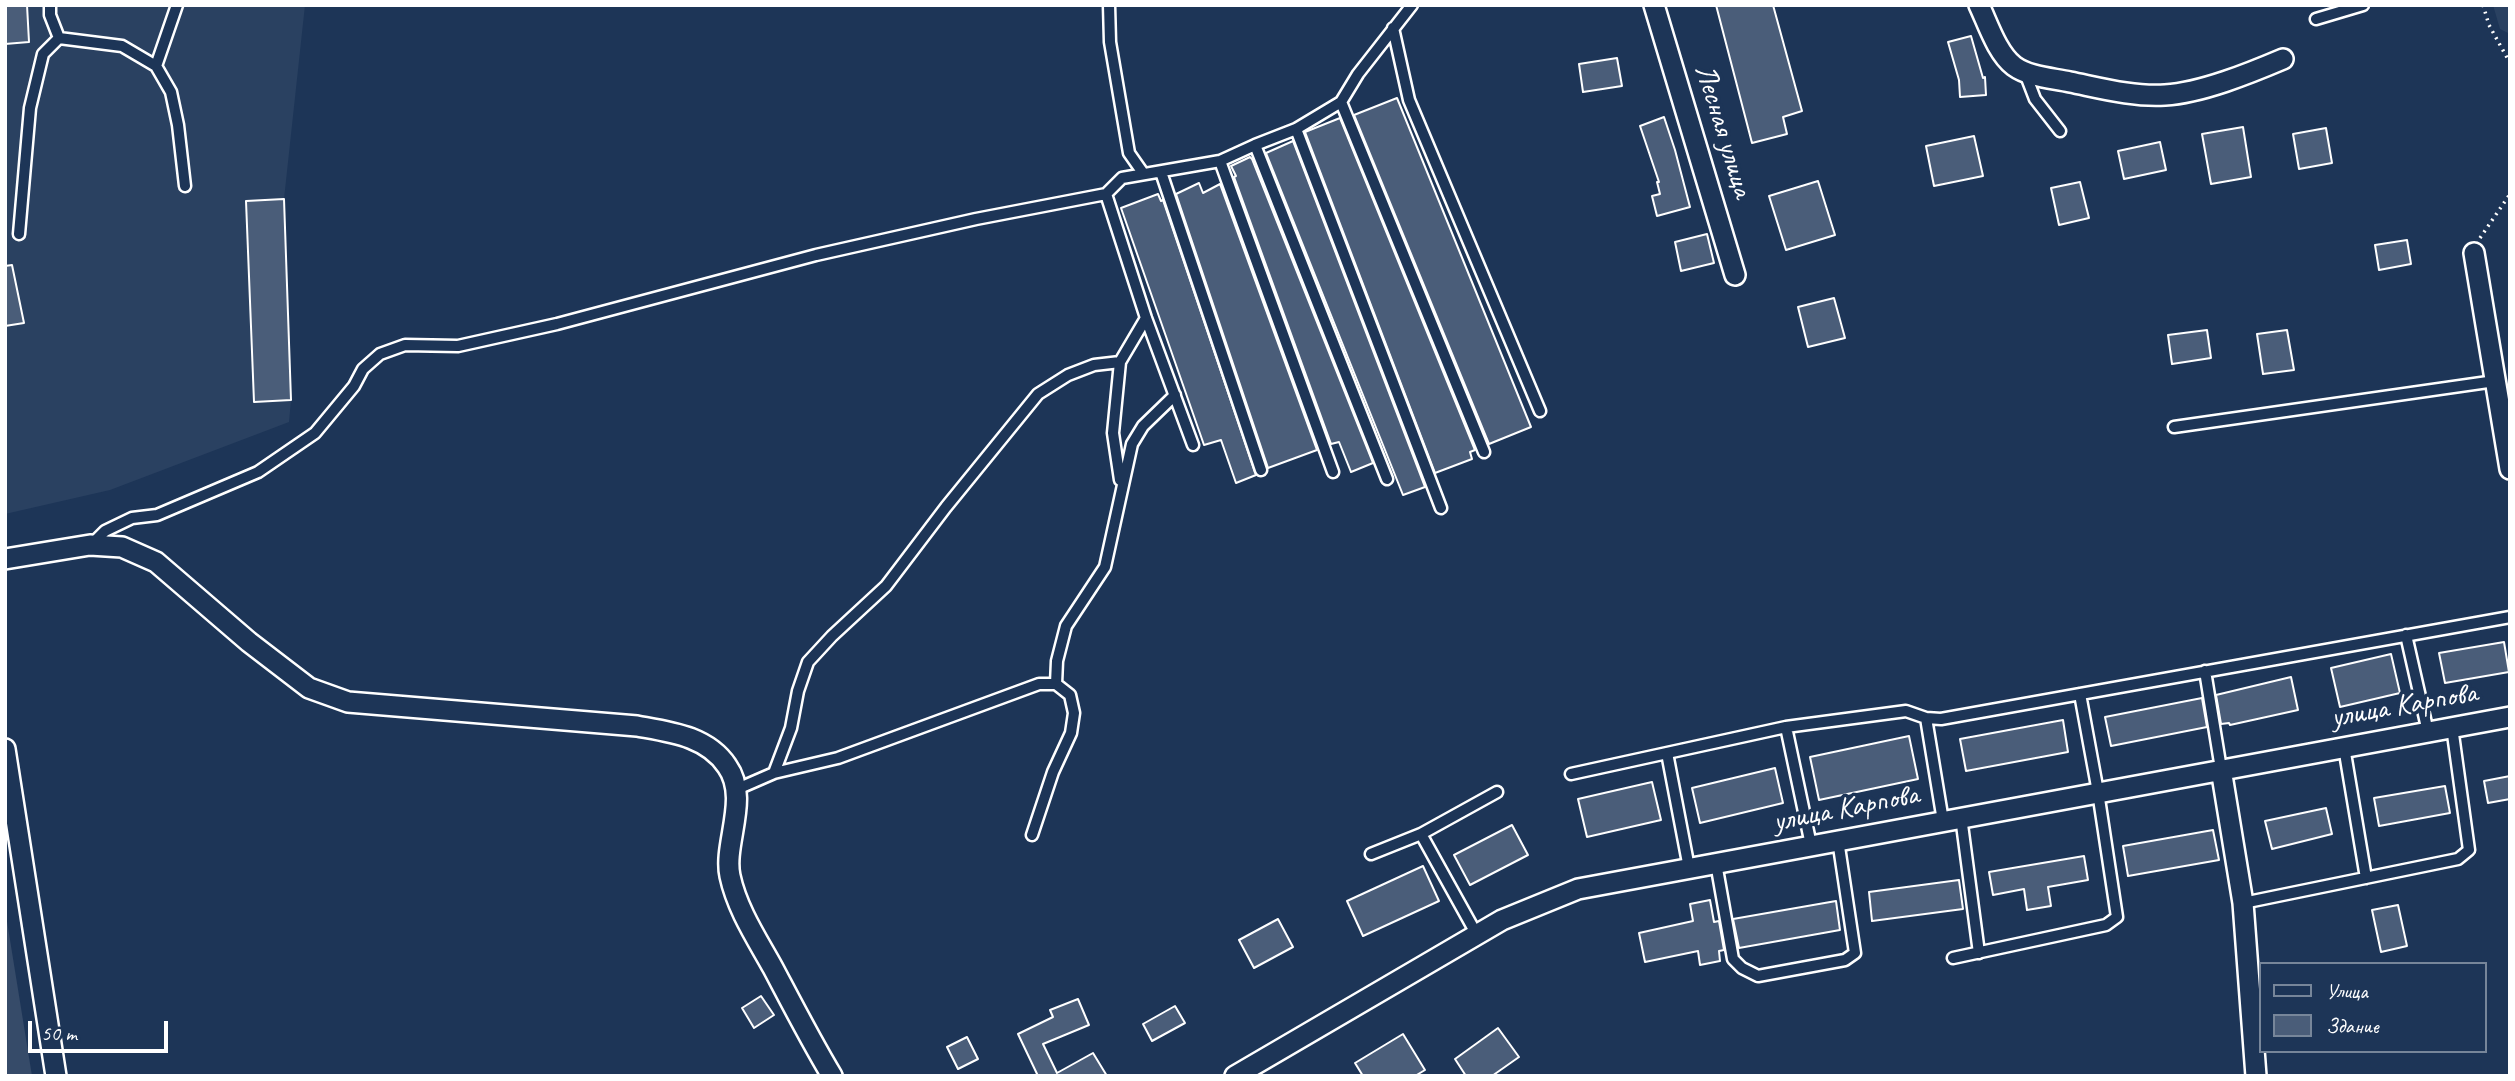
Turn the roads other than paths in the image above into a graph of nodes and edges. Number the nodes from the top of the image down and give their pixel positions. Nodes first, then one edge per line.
1 (50, 5) edge
2 (177, 5) edge
3 (1109, 5) edge
4 (1412, 5) edge
5 (1654, 5) edge
6 (1979, 5) edge
7 (2363, 5) edge
8 (2316, 19) dead end
9 (1393, 28) junction
10 (59, 38) junction
11 (2283, 59) dead end
12 (156, 66) junction
13 (2025, 73) junction
14 (1341, 102) junction
15 (1296, 129) junction
16 (2060, 131) dead end
17 (1255, 145) junction
18 (1220, 161) junction
19 (1161, 172) junction
20 (1143, 173) junction
21 (185, 186) dead end
22 (1106, 194) junction
23 (19, 234) dead end
24 (2474, 253) road end
25 (1735, 275) dead end
26 (1146, 318) junction
27 (1120, 362) junction
28 (2495, 382) junction
29 (1175, 395) junction
30 (1540, 411) dead end
31 (2174, 427) dead end
32 (1193, 445) dead end
33 (1483, 452) dead end
34 (1261, 470) dead end
35 (2510, 470) edge
36 (1333, 472) dead end
37 (1387, 479) dead end
38 (1121, 488) junction
39 (1440, 508) dead end
40 (90, 545) junction
41 (5, 559) edge
42 (2510, 617) edge
43 (2406, 635) junction
44 (2205, 671) junction
45 (1056, 684) junction
46 (2080, 694) junction
47 (2510, 717) edge
48 (1926, 718) junction
49 (1786, 727) junction
50 (2452, 727) junction
51 (2427, 732) junction
52 (2344, 747) junction
53 (5, 749) edge
54 (1667, 753) junction
55 (2221, 769) junction
56 (774, 773) junction
57 (1571, 774) dead end
58 (735, 790) junction
59 (1496, 792) dead end
60 (2098, 792) junction
61 (1952, 819) junction
62 (1421, 834) junction
63 (1032, 835) dead end
64 (1839, 840) junction
65 (1811, 845) junction
66 (1371, 854) dead end
67 (1716, 863) junction
68 (1689, 868) junction
69 (2366, 878) junction
70 (2243, 903) junction
71 (1477, 935) junction
72 (1979, 953) junction
73 (1953, 958) dead end
74 (56, 1076) edge
75 (832, 1076) edge
76 (1235, 1076) edge
77 (2256, 1076) edge

1 - 10 lane
2 - 12 lane
3 - 20 lane
4 - 9 lane
5 - 25 street, Лесная улица
6 - 13 street
7 - 8 lane
9 - 14 lane
9 - 30 lane
10 - 12 lane
10 - 23 lane
11 - 13 street
12 - 21 lane
13 - 16 lane
14 - 15 lane
14 - 33 lane
15 - 17 lane
15 - 39 lane
17 - 18 lane
17 - 37 lane
18 - 19 lane
18 - 36 lane
19 - 20 lane
19 - 34 lane
20 - 22 lane
22 - 26 lane
22 - 40 lane
24 - 28 street
26 - 27 lane
26 - 29 lane
27 - 38 lane
27 - 56 lane
28 - 31 lane
28 - 35 street
29 - 32 lane
29 - 38 lane
38 - 45 lane
40 - 41 street
40 - 58 street
42 - 43 lane
43 - 44 lane
43 - 51 lane
44 - 46 lane
44 - 55 lane
45 - 56 lane
45 - 63 lane
46 - 48 lane
46 - 60 lane
47 - 50 street, улица Карпова
48 - 49 lane
48 - 61 lane
49 - 54 lane
49 - 65 lane
50 - 51 street, улица Карпова
50 - 69 lane
51 - 52 street, улица Карпова
52 - 55 street, улица Карпова
52 - 69 lane
53 - 74 street
54 - 57 lane
54 - 68 lane
55 - 60 street, улица Карпова
55 - 70 street
56 - 58 lane
58 - 75 street
59 - 62 lane
60 - 61 street, улица Карпова
60 - 72 lane
61 - 64 street, улица Карпова
61 - 72 lane
62 - 66 lane
62 - 71 lane
64 - 65 street, улица Карпова
64 - 67 lane
65 - 67 street, улица Карпова
67 - 68 street, улица Карпова
68 - 71 street, улица Карпова
69 - 70 lane
70 - 77 street
71 - 76 street, улица Карпова
72 - 73 lane

